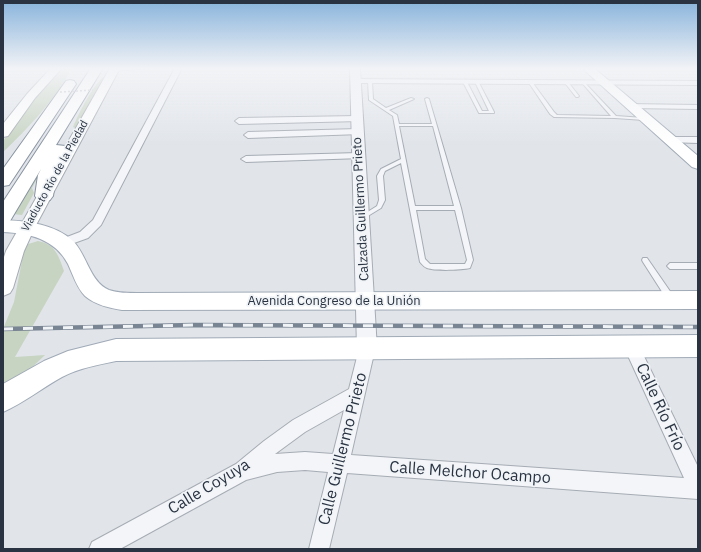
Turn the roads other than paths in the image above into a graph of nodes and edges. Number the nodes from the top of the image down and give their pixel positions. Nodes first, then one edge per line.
1 (32, 94) edge
2 (66, 94) edge
3 (77, 94) edge
4 (99, 94) edge
5 (165, 94) edge
6 (356, 94) edge
7 (371, 94) edge
8 (471, 94) edge
9 (483, 94) edge
10 (539, 94) edge
11 (594, 94) edge
12 (616, 94) edge
13 (64, 99) junction
14 (427, 99) dead end
15 (412, 100) dead end
16 (630, 106) junction
17 (698, 107) edge
18 (387, 109) junction
19 (615, 116) junction
20 (357, 119) junction
21 (644, 119) junction
22 (239, 121) dead end
23 (398, 125) junction
24 (435, 125) junction
25 (358, 132) junction
26 (3, 133) edge
27 (248, 135) dead end
28 (669, 140) junction
29 (698, 140) edge
30 (359, 156) junction
31 (3, 158) edge
32 (246, 158) dead end
33 (404, 159) junction
34 (698, 164) edge
35 (3, 181) edge
36 (44, 196) junction
37 (413, 208) junction
38 (458, 208) junction
39 (3, 217) edge
40 (362, 218) junction
41 (3, 226) edge
42 (27, 227) junction
43 (63, 242) junction
44 (645, 260) dead end
45 (670, 266) dead end
46 (698, 266) edge
47 (3, 288) edge
48 (365, 300) junction
49 (672, 300) junction
50 (698, 300) edge
51 (698, 346) edge
52 (632, 347) junction
53 (367, 349) junction
54 (356, 394) junction
55 (5, 400) edge
56 (340, 464) junction
57 (243, 471) junction
58 (698, 488) edge
59 (99, 549) edge
60 (319, 549) edge

1 - 26 main road
2 - 13 highway, Viaducto Río de la Piedad
3 - 13 highway, Viaducto Río de la Piedad
4 - 36 main road, Viaducto Río de la Piedad
5 - 43 street
6 - 20 street, Calzada Guillermo Prieto
7 - 18 lane
8 - 9 lane
10 - 19 lane
11 - 19 lane
12 - 16 main road
13 - 31 highway
13 - 35 highway, Viaducto Río de la Piedad
13 - 36 highway
13 - 39 highway, Viaducto Río de la Piedad
14 - 24 lane
15 - 18 lane
16 - 17 street
16 - 21 main road
18 - 23 lane
19 - 21 lane
20 - 22 street
20 - 25 street, Calzada Guillermo Prieto
21 - 28 main road
23 - 24 lane
23 - 33 lane
24 - 38 lane
25 - 27 street
25 - 30 street, Calzada Guillermo Prieto
28 - 29 street
28 - 34 main road
30 - 32 street
30 - 40 street, Calzada Guillermo Prieto
33 - 37 lane
33 - 40 lane
36 - 42 main road, Viaducto Río de la Piedad
37 - 38 lane
37 - 38 lane
40 - 48 street, Calzada Guillermo Prieto
41 - 42 main road, Avenida Congreso de la Unión
42 - 43 main road, Avenida Congreso de la Unión
42 - 47 main road, Viaducto Río de la Piedad
43 - 48 main road, Avenida Congreso de la Unión
44 - 49 lane
45 - 46 lane
48 - 49 main road, Avenida Congreso de la Unión
48 - 53 street, Calzada Guillermo Prieto
49 - 50 main road, Avenida Congreso de la Unión
51 - 52 main road
52 - 53 main road
52 - 58 street, Calle Río Frío
53 - 54 street, Calle Guillermo Prieto
53 - 55 main road
54 - 56 street, Calle Guillermo Prieto
54 - 57 street, Calle Coyuya
56 - 57 street, Calle Melchor Ocampo
56 - 58 street, Calle Melchor Ocampo
56 - 60 street, Calle Guillermo Prieto
57 - 59 street, Calle Coyuya

